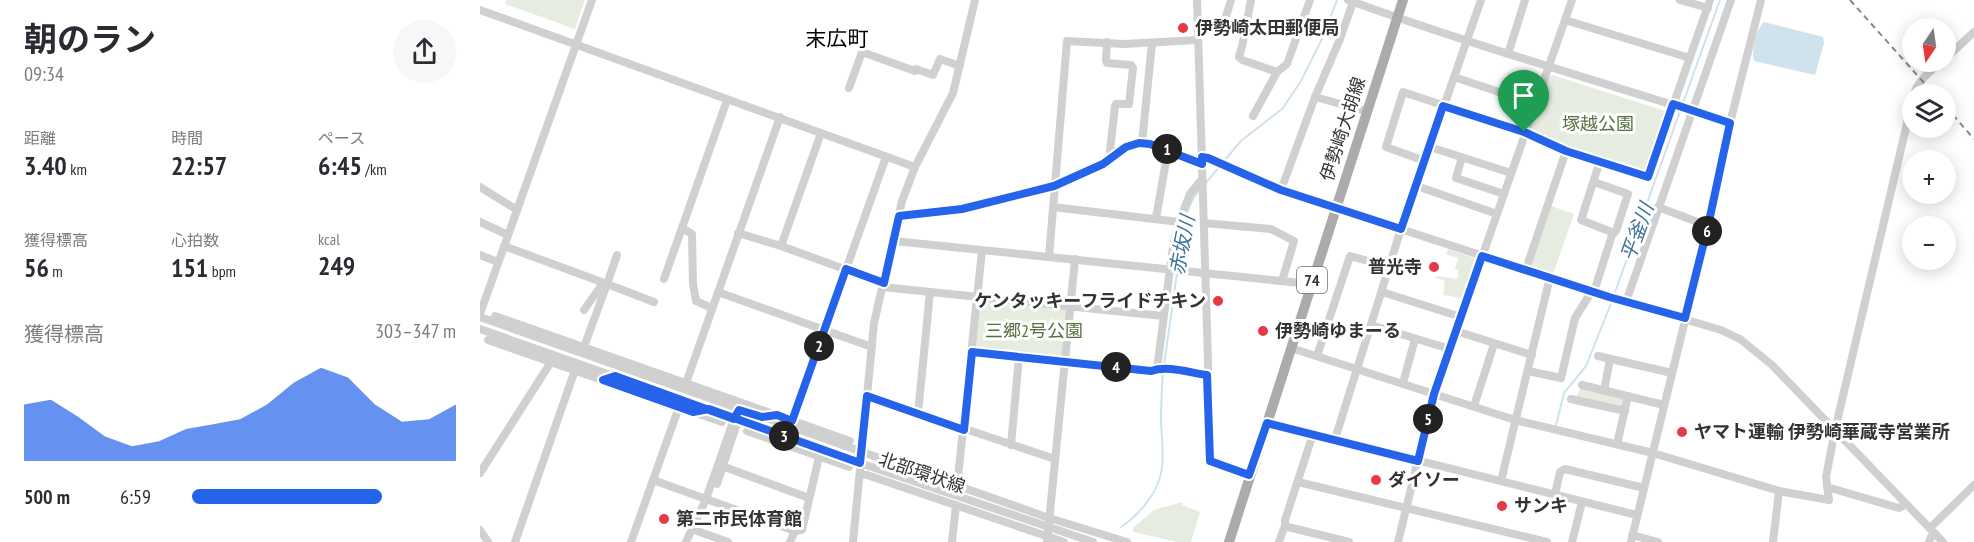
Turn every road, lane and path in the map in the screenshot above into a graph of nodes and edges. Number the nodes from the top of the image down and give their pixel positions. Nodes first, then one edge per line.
1 (592, 0) edge
2 (975, 0) edge
3 (1197, 0) edge
4 (1231, 0) edge
5 (1251, 0) edge
6 (1310, 0) edge
7 (1402, 0) edge
8 (1481, 0) edge
9 (1525, 0) edge
10 (1572, 0) edge
11 (1680, 0) edge
12 (1731, 0) edge
13 (1761, 0) edge
14 (1351, 1) edge
15 (1709, 4) edge
16 (480, 10) edge
17 (1397, 18) junction
18 (1565, 20) junction
19 (1974, 32) edge
20 (1245, 33) junction
21 (1198, 40) junction
22 (1467, 40) junction
23 (1107, 42) junction
24 (1152, 43) junction
25 (576, 44) junction
26 (1956, 49) edge
27 (1508, 54) junction
28 (1690, 58) junction
29 (960, 66) junction
30 (1548, 67) junction
31 (1277, 72) junction
32 (1930, 72) edge
33 (1454, 77) junction
34 (1919, 84) edge
35 (849, 88) dead end
36 (1315, 96) junction
37 (727, 100) junction
38 (1535, 104) junction
39 (1675, 105) junction
40 (1443, 106) junction
41 (1690, 110) junction
42 (1366, 111) junction
43 (1253, 116) dead end
44 (780, 117) junction
45 (1730, 123) junction
46 (1524, 132) junction
47 (821, 133) junction
48 (1904, 138) edge
49 (1142, 143) junction
50 (1430, 147) junction
51 (1168, 150) junction
52 (1566, 151) junction
53 (1113, 155) junction
54 (886, 157) junction
55 (1462, 157) junction
56 (1202, 160) junction
57 (1425, 161) junction
58 (1600, 161) junction
59 (915, 167) junction
60 (1511, 173) junction
61 (1203, 179) junction
62 (1593, 182) junction
63 (1054, 186) junction
64 (1417, 186) junction
65 (482, 188) edge
66 (1281, 190) junction
67 (1504, 194) junction
68 (480, 200) edge
69 (1053, 207) junction
70 (1335, 207) junction
71 (1658, 207) junction
72 (517, 210) junction
73 (1497, 214) junction
74 (899, 216) junction
75 (1156, 218) junction
76 (480, 222) edge
77 (1179, 222) junction
78 (1204, 223) junction
79 (1708, 226) junction
80 (682, 228) junction
81 (1401, 229) junction
82 (738, 233) junction
83 (1614, 233) junction
84 (508, 235) junction
85 (894, 241) junction
86 (504, 246) junction
87 (781, 246) junction
88 (982, 251) junction
89 (480, 255) edge
90 (617, 255) dead end
91 (1482, 256) junction
92 (1049, 257) junction
93 (1076, 259) junction
94 (498, 262) junction
95 (1389, 267) junction
96 (846, 269) junction
97 (1526, 269) junction
98 (1172, 270) junction
99 (1204, 274) junction
100 (1550, 277) junction
101 (664, 279) dead end
102 (1282, 281) junction
103 (605, 283) junction
104 (1310, 284) junction
105 (883, 285) junction
106 (1593, 291) junction
107 (718, 292) junction
108 (930, 292) junction
109 (1382, 292) junction
110 (978, 297) junction
111 (1623, 301) junction
112 (654, 302) dead end
113 (1071, 306) junction
114 (712, 308) junction
115 (584, 310) dead end
116 (480, 316) edge
117 (495, 316) dead end
118 (1163, 316) junction
119 (1461, 317) junction
120 (1685, 318) junction
121 (514, 323) junction
122 (1371, 325) junction
123 (504, 326) junction
124 (480, 329) edge
125 (825, 330) junction
126 (1456, 331) junction
127 (1415, 339) junction
128 (488, 340) dead end
129 (515, 340) junction
130 (1494, 344) junction
131 (872, 347) junction
132 (1291, 348) junction
133 (588, 349) junction
134 (1450, 350) junction
135 (524, 352) junction
136 (972, 352) junction
137 (1532, 355) junction
138 (1317, 356) junction
139 (1598, 356) dead end
140 (1019, 357) junction
141 (1610, 359) junction
142 (601, 361) junction
143 (551, 362) junction
144 (1066, 362) junction
145 (638, 366) junction
146 (1357, 368) junction
147 (625, 369) junction
148 (1157, 369) junction
149 (575, 370) junction
150 (1528, 371) junction
151 (1672, 373) junction
152 (1207, 375) junction
153 (615, 376) junction
154 (603, 380) junction
155 (635, 383) junction
156 (1402, 383) junction
157 (688, 384) junction
158 (1582, 385) dead end
159 (1604, 390) junction
160 (642, 394) junction
161 (696, 394) junction
162 (1434, 394) junction
163 (867, 396) junction
164 (1628, 396) junction
165 (1571, 399) dead end
166 (1664, 405) junction
167 (1474, 406) junction
168 (679, 407) junction
169 (709, 409) junction
170 (739, 410) junction
171 (1625, 411) junction
172 (693, 412) junction
173 (918, 413) junction
174 (777, 415) junction
175 (762, 417) junction
176 (737, 420) junction
177 (1515, 420) junction
178 (722, 422) dead end
179 (796, 422) junction
180 (1267, 423) junction
181 (761, 428) junction
182 (964, 430) junction
183 (1835, 430) junction
184 (747, 431) dead end
185 (808, 434) junction
186 (1313, 434) junction
187 (771, 440) junction
188 (1335, 440) junction
189 (850, 441) dead end
190 (1617, 444) junction
191 (1011, 445) junction
192 (861, 453) junction
193 (1653, 453) junction
194 (843, 457) junction
195 (823, 458) junction
196 (1055, 459) junction
197 (1418, 461) junction
198 (860, 463) junction
199 (720, 466) junction
200 (849, 467) dead end
201 (480, 473) edge
202 (860, 474) junction
203 (1249, 475) junction
204 (958, 477) dead end
205 (653, 480) junction
206 (1501, 481) junction
207 (1298, 482) junction
208 (1974, 485) edge
209 (1827, 487) junction
210 (1644, 488) junction
211 (1779, 491) junction
212 (1555, 494) junction
213 (809, 498) junction
214 (708, 500) junction
215 (1582, 502) junction
216 (1906, 504) junction
217 (956, 505) junction
218 (1406, 508) junction
219 (1637, 515) junction
220 (1285, 527) junction
221 (480, 530) edge
222 (697, 531) junction
223 (795, 531) junction
224 (1048, 531) edge
225 (1932, 531) junction
226 (1632, 539) edge
227 (488, 542) edge
228 (515, 542) edge
229 (630, 542) edge
230 (686, 542) edge
231 (692, 542) edge
232 (728, 542) edge
233 (790, 542) edge
234 (853, 542) edge
235 (952, 542) edge
236 (1064, 542) edge
237 (1094, 542) edge
238 (1127, 542) edge
239 (1229, 542) edge
240 (1279, 542) edge
241 (1349, 542) edge
242 (1398, 542) edge
243 (1546, 542) edge
244 (1572, 542) edge
245 (1658, 542) edge
246 (1773, 542) edge
247 (1929, 542) edge
248 (1943, 542) edge

1 - 25 street
2 - 29 street
3 - 21 street
4 - 20 street
5 - 20 street
6 - 31 street
7 - 17 main road, 伊勢崎大胡線 / 74
8 - 22 street
9 - 27 street
10 - 18 street
11 - 15 street
12 - 41 street
13 - 45 street
14 - 17 street
14 - 36 street
15 - 28 street
16 - 25 street
17 - 22 street
17 - 42 main road, 伊勢崎大胡線 / 74
18 - 28 street
18 - 30 street
19 - 26 street
20 - 31 street
21 - 24 street
21 - 56 street
22 - 27 street
22 - 33 street
23 - 24 street
23 - 53 street
23 - 63 street
24 - 49 street
25 - 37 street
25 - 72 street
27 - 30 street
28 - 39 street
29 - 35 street
29 - 59 street
30 - 38 street
30 - 39 street
31 - 43 street
32 - 34 street
33 - 38 street
33 - 40 street
36 - 42 street
36 - 66 street
37 - 44 street
37 - 80 street
38 - 46 street
39 - 41 street
39 - 58 street
40 - 46 street
40 - 50 street
40 - 57 street
41 - 45 street
41 - 71 street
42 - 70 main road, 伊勢崎大胡線 / 74
44 - 47 street
44 - 82 street
45 - 79 street
46 - 52 street
46 - 60 street
47 - 54 street
47 - 87 street
48 - 183 street
49 - 51 street
49 - 53 street
50 - 55 street
50 - 57 street
51 - 56 street
51 - 75 street
52 - 58 street
52 - 97 street
53 - 63 street
54 - 59 street
54 - 96 street
55 - 60 street
55 - 67 street
56 - 61 street
56 - 66 street
57 - 64 street
58 - 62 street
59 - 74 street
60 - 67 street
61 - 77 street
61 - 78 street
62 - 83 street
62 - 83 street
63 - 69 street
63 - 74 street
64 - 73 street
64 - 81 street
65 - 68 street
65 - 72 street
66 - 70 street
67 - 73 street
69 - 75 street
69 - 92 street
70 - 81 street
70 - 104 main road, 伊勢崎大胡線 / 74
71 - 79 street
71 - 111 street
72 - 84 street
73 - 91 street
74 - 85 street
75 - 77 street
76 - 84 street
77 - 98 street
78 - 99 street
78 - 102 street
79 - 120 street
80 - 101 street
80 - 114 street
81 - 91 street
81 - 95 street
82 - 87 street
82 - 107 street
83 - 106 street
84 - 86 street
85 - 88 street
85 - 105 street
86 - 94 street
86 - 103 street
87 - 96 street
88 - 92 street
88 - 110 street
89 - 94 street
90 - 103 street
91 - 97 street
91 - 119 street
92 - 93 street
93 - 98 street
93 - 113 street
94 - 116 street
95 - 109 street
95 - 138 street
96 - 105 street
96 - 125 street
97 - 100 street
98 - 99 street
98 - 118 street
99 - 102 street
99 - 152 street
100 - 106 street
100 - 137 street
102 - 104 street
103 - 112 street
103 - 115 street
103 - 133 street
104 - 132 main road, 伊勢崎大胡線 / 74
105 - 108 street
105 - 131 street
106 - 111 street
106 - 150 street
107 - 114 street
107 - 125 street
108 - 110 street
108 - 173 street
109 - 119 street
109 - 122 street
110 - 113 street
110 - 136 street
111 - 120 street
113 - 118 street
113 - 144 street
114 - 157 street
116 - 123 street, 北部環状線
117 - 121 street
118 - 148 street
119 - 126 street
120 - 151 street
120 - 183 street
121 - 123 street
121 - 133 street
122 - 127 street
122 - 146 street
123 - 142 street, 北部環状線
124 - 129 street, 北部環状線
125 - 131 street
125 - 179 street
126 - 130 street
126 - 134 street
127 - 134 street
127 - 156 street
128 - 135 street
129 - 135 street
129 - 153 street, 北部環状線
130 - 137 street
130 - 167 street
131 - 163 street
132 - 138 street
132 - 180 main road, 伊勢崎大胡線 / 74
133 - 142 street
133 - 145 street
134 - 162 street
135 - 143 street
136 - 140 street
136 - 182 street
137 - 150 street
138 - 146 street
139 - 141 street
140 - 144 street
140 - 191 street
141 - 151 street
141 - 159 street
142 - 147 street, 北部環状線
143 - 149 street
143 - 201 street
144 - 148 street
144 - 196 street
145 - 147 street
145 - 157 street
146 - 156 street
146 - 188 street
147 - 161 street, 北部環状線
148 - 152 street
149 - 154 street
149 - 228 street
150 - 177 street
151 - 166 street
152 - 203 street
153 - 154 street
153 - 155 street, 北部環状線
154 - 160 street
155 - 160 street
155 - 169 street, 北部環状線
156 - 162 street
157 - 161 street
157 - 174 street
158 - 159 street
159 - 164 street
160 - 168 street
161 - 170 street, 北部環状線
162 - 167 street
162 - 197 street
163 - 173 street
163 - 192 street
164 - 166 street
164 - 171 street
165 - 171 street
166 - 193 street
167 - 177 street
168 - 172 street
168 - 205 street
169 - 172 street
169 - 176 street, 北部環状線
170 - 175 street, 北部環状線
170 - 176 street
171 - 190 street
172 - 178 street
173 - 182 street
174 - 175 street
174 - 179 street
175 - 185 street, 北部環状線
176 - 181 street, 北部環状線
176 - 199 street
177 - 190 street
177 - 206 street
179 - 185 street
179 - 189 street
180 - 186 street
180 - 203 main road, 伊勢崎大胡線 / 74
181 - 187 street
181 - 194 street, 北部環状線
182 - 191 street
182 - 204 street
183 - 209 street
183 - 216 street
184 - 187 street
185 - 192 street, 北部環状線
186 - 188 street
186 - 207 street
187 - 195 street
188 - 197 street
190 - 193 street
191 - 196 street
192 - 198 street
192 - 224 street, 北部環状線
193 - 210 street
193 - 211 street
194 - 195 street
194 - 198 street, 北部環状線
195 - 200 street
195 - 213 street
196 - 224 street
197 - 206 street
197 - 218 street
198 - 202 street
198 - 224 street, 北部環状線
199 - 213 street
199 - 214 street
202 - 217 street
202 - 234 street
203 - 239 main road, 伊勢崎大胡線 / 74
205 - 214 street
205 - 229 street
206 - 212 street
207 - 218 street
207 - 220 street
208 - 225 street
209 - 211 street
209 - 216 street
210 - 212 street
210 - 219 street
211 - 246 street
212 - 215 street
213 - 223 street
214 - 222 street
214 - 223 street
214 - 230 street
215 - 219 street
215 - 244 street
216 - 225 street
217 - 224 street
217 - 235 street
218 - 242 street
218 - 243 street
219 - 226 street
220 - 240 street
220 - 241 street
221 - 227 street
222 - 231 street
222 - 232 street
223 - 233 street
224 - 236 street
224 - 237 street, 北部環状線
224 - 238 street, 北部環状線
225 - 247 street
225 - 248 street
226 - 245 street

